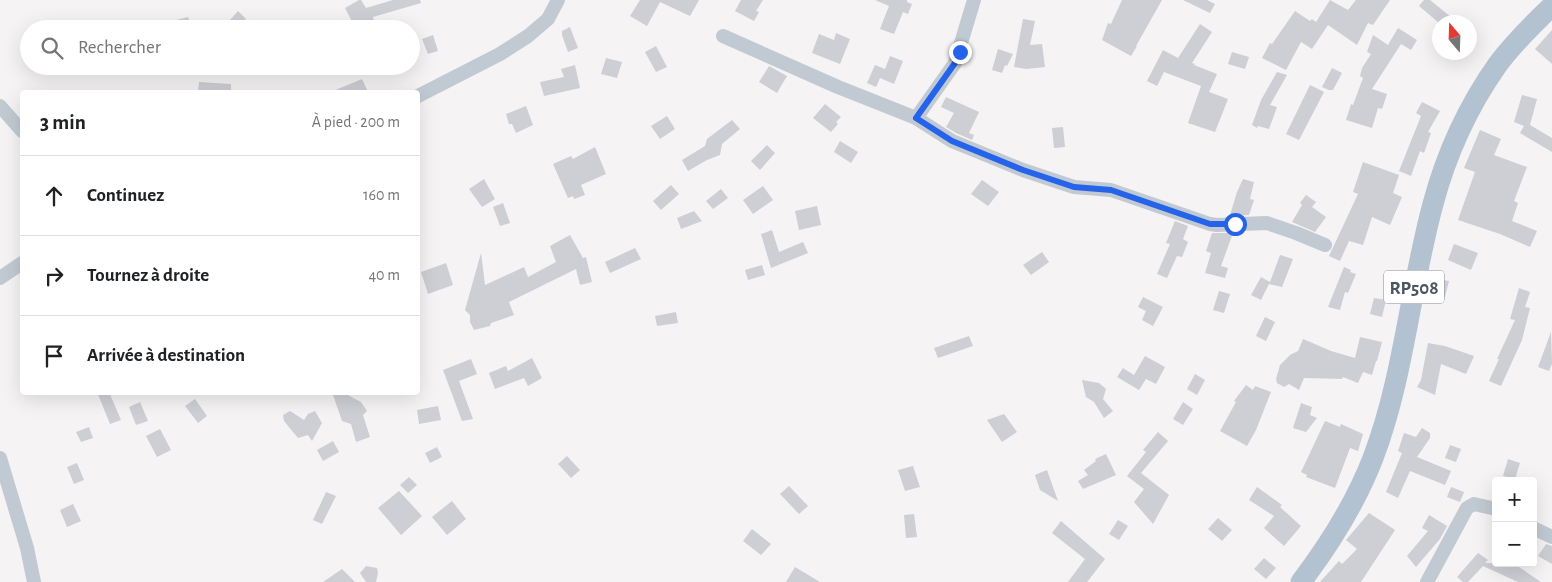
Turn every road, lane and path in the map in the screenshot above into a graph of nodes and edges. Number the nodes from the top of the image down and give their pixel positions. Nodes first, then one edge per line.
1 (558, 0) edge
2 (974, 0) edge
3 (1552, 6) edge
4 (723, 36) dead end
5 (420, 95) edge
6 (0, 106) edge
7 (916, 118) junction
8 (20, 129) edge
9 (1324, 245) dead end
10 (20, 264) edge
11 (0, 278) edge
12 (0, 458) edge
13 (1492, 508) edge
14 (1537, 530) edge
15 (1552, 537) edge
16 (34, 582) edge
17 (1302, 582) edge
18 (1427, 582) edge

1 - 5 street
2 - 7 street
3 - 17 main road, RP508
4 - 7 street
6 - 8 street
7 - 9 street
10 - 11 street
12 - 16 street
13 - 18 street
14 - 15 street

